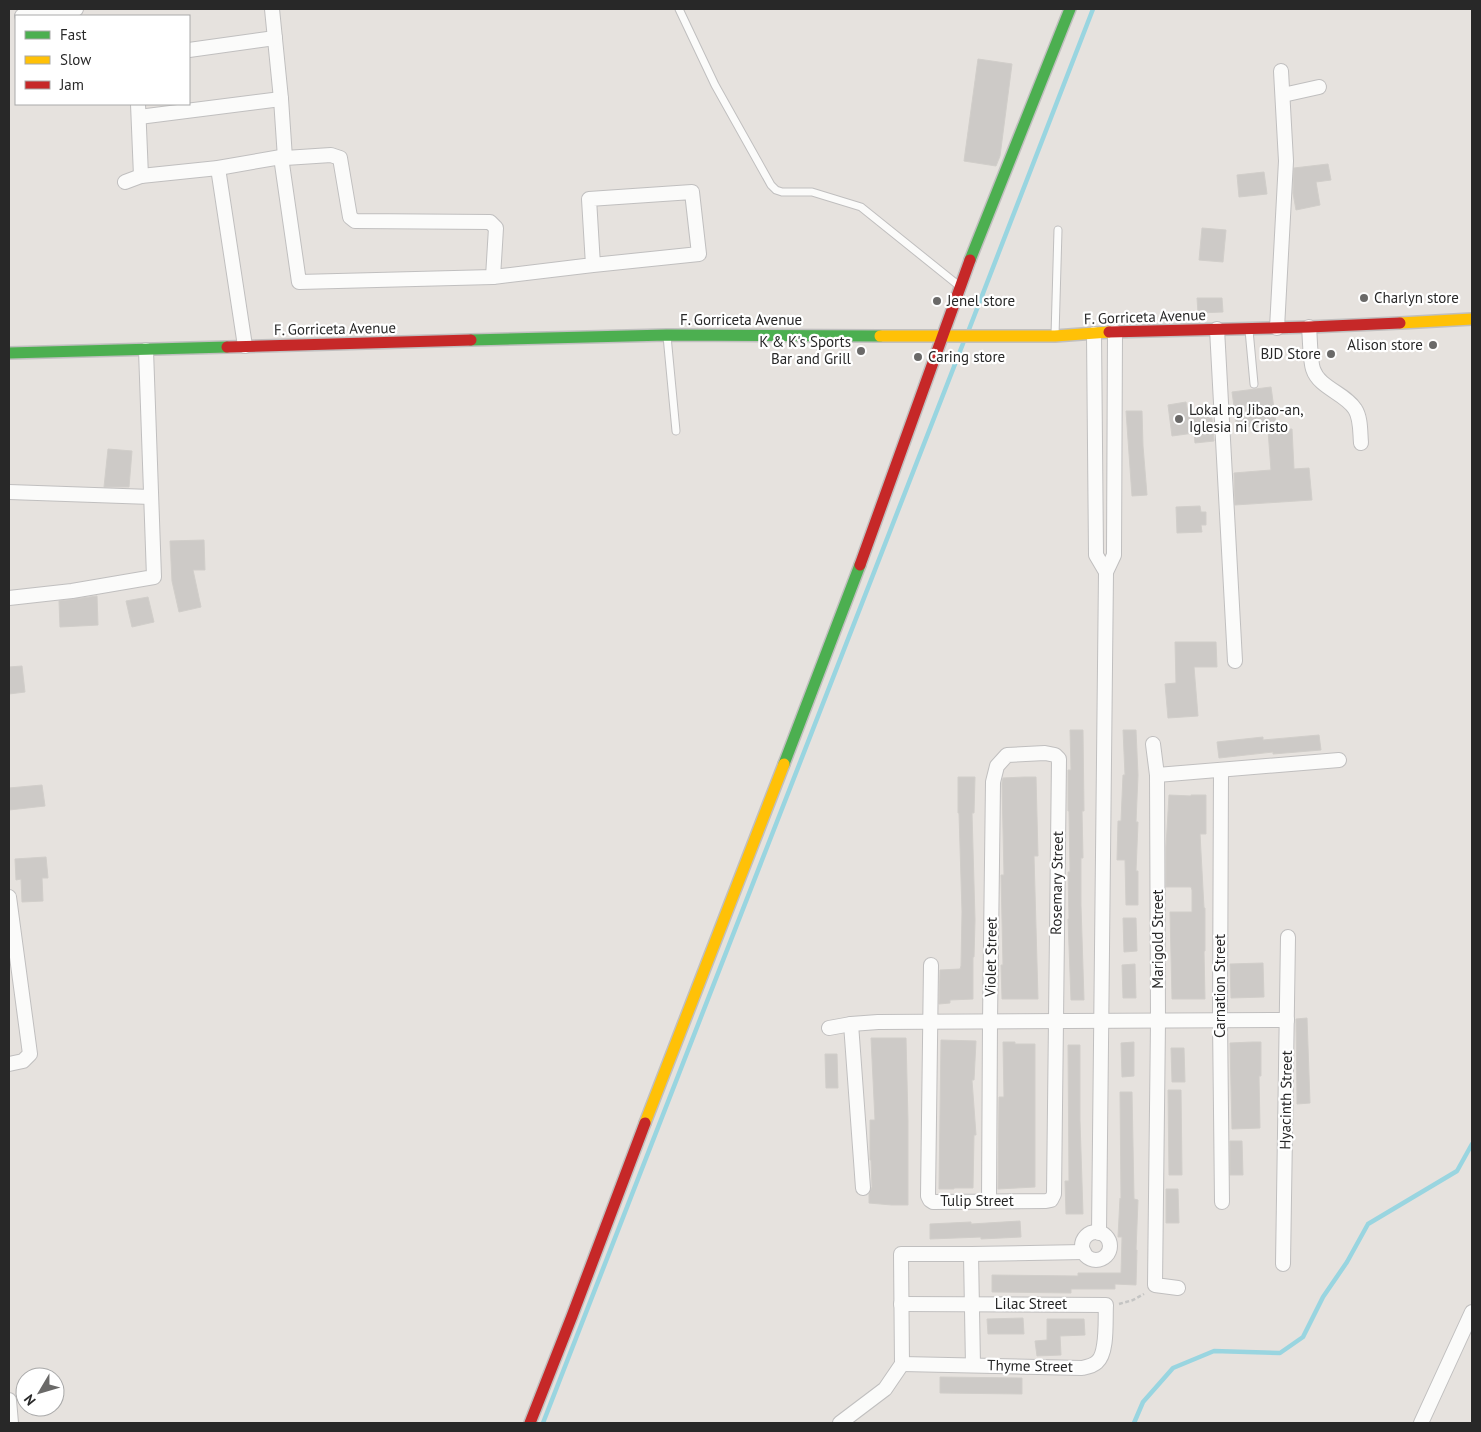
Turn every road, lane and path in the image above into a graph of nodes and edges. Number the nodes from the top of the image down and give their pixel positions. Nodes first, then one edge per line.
1 (76, 9) edge
2 (272, 9) edge
3 (679, 9) edge
4 (1070, 9) edge
5 (30, 15) edge
6 (275, 38) junction
7 (190, 50) edge
8 (1281, 71) dead end
9 (1319, 87) dead end
10 (1283, 95) junction
11 (281, 99) junction
12 (138, 111) edge
13 (283, 157) junction
14 (218, 168) junction
15 (141, 176) junction
16 (125, 182) dead end
17 (1058, 230) dead end
18 (593, 265) junction
19 (493, 277) junction
20 (960, 286) junction
21 (1472, 319) edge
22 (1309, 326) junction
23 (1249, 328) junction
24 (1277, 328) junction
25 (1217, 329) junction
26 (1115, 332) junction
27 (1094, 334) junction
28 (667, 335) junction
29 (942, 335) junction
30 (1055, 336) junction
31 (245, 346) junction
32 (146, 350) junction
33 (9, 353) edge
34 (1254, 384) dead end
35 (676, 431) dead end
36 (1361, 443) dead end
37 (9, 492) edge
38 (151, 497) junction
39 (1106, 572) junction
40 (9, 598) edge
41 (1235, 661) dead end
42 (1153, 744) dead end
43 (1045, 753) joint
44 (1339, 760) dead end
45 (1221, 770) junction
46 (1157, 775) junction
47 (9, 897) edge
48 (1288, 937) dead end
49 (931, 965) dead end
50 (1220, 1020) junction
51 (1287, 1020) junction
52 (1158, 1021) junction
53 (931, 1022) junction
54 (990, 1022) junction
55 (1056, 1022) junction
56 (1101, 1022) junction
57 (851, 1024) junction
58 (829, 1028) dead end
59 (9, 1064) edge
60 (863, 1188) dead end
61 (989, 1202) junction
62 (1222, 1202) dead end
63 (1100, 1233) junction
64 (1084, 1252) junction
65 (971, 1254) junction
66 (1284, 1264) dead end
67 (1155, 1285) junction
68 (1178, 1288) dead end
69 (901, 1304) junction
70 (972, 1304) junction
71 (1106, 1304) junction
72 (1472, 1312) edge
73 (902, 1364) junction
74 (973, 1365) junction
75 (9, 1400) edge
76 (12, 1423) edge
77 (530, 1423) edge
78 (840, 1423) edge
79 (1421, 1423) edge

1 - 5 street
2 - 6 street
3 - 20 lane
4 - 20 street
6 - 7 street
6 - 11 street
8 - 10 street
9 - 10 street
10 - 24 street
11 - 12 street
11 - 13 street
12 - 15 street
13 - 14 street
13 - 19 street
13 - 19 street
14 - 15 street
14 - 31 street
15 - 16 street
17 - 30 lane
18 - 18 street
18 - 19 street
20 - 29 street
21 - 22 street, F. Gorriceta Avenue
22 - 24 street, F. Gorriceta Avenue
22 - 36 street
23 - 24 street, F. Gorriceta Avenue
23 - 25 street, F. Gorriceta Avenue
23 - 34 lane
25 - 26 street, F. Gorriceta Avenue
25 - 41 street
26 - 27 street, F. Gorriceta Avenue
26 - 39 street
27 - 30 street, F. Gorriceta Avenue
27 - 39 street
28 - 29 street, F. Gorriceta Avenue
28 - 31 street, F. Gorriceta Avenue
28 - 35 lane
29 - 30 street, F. Gorriceta Avenue
29 - 77 street
31 - 32 street, F. Gorriceta Avenue
32 - 33 street, F. Gorriceta Avenue
32 - 38 street
37 - 38 street
38 - 40 street
39 - 56 street
42 - 46 street, Marigold Street
43 - 54 street, Violet Street
43 - 55 street, Rosemary Street
44 - 45 street
45 - 46 street
45 - 50 street, Carnation Street
46 - 52 street, Marigold Street
47 - 59 street
48 - 51 street, Hyacinth Street
49 - 53 street, Tulip Street
50 - 51 street
50 - 52 street
50 - 62 street, Carnation Street
51 - 66 street, Hyacinth Street
52 - 56 street
52 - 67 street, Marigold Street
53 - 54 street
53 - 57 street
53 - 61 street, Tulip Street
54 - 55 street
54 - 61 street, Violet Street
55 - 56 street
55 - 61 street, Tulip Street
56 - 63 street
57 - 58 street
57 - 60 street
63 - 64 street
63 - 64 street
64 - 65 street
65 - 69 street
65 - 70 street
67 - 68 street
67 - 71 path
69 - 70 street, Lilac Street
69 - 73 street
70 - 71 street, Lilac Street
70 - 74 street
71 - 74 street, Thyme Street
72 - 79 street
73 - 74 street, Thyme Street
73 - 78 street
75 - 76 street

